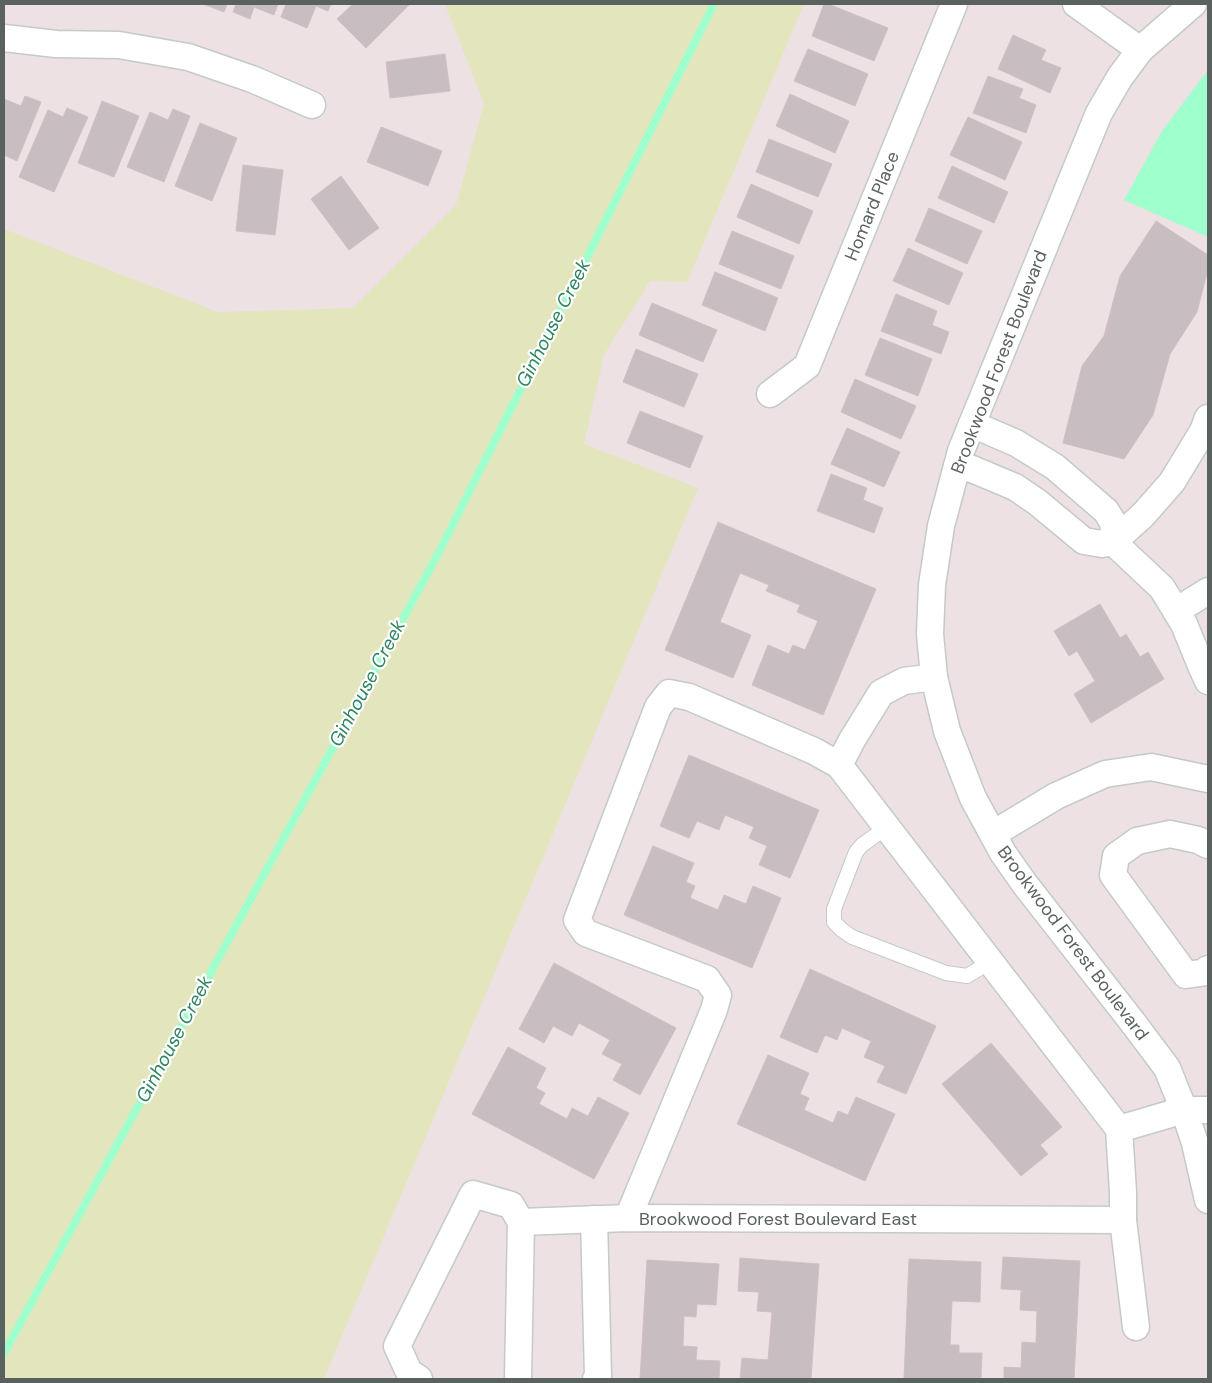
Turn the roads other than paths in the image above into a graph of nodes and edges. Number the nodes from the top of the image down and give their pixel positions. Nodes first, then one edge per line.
1 (954, 4) edge
2 (1076, 4) edge
3 (1193, 4) edge
4 (4, 38) edge
5 (1140, 50) junction
6 (312, 105) dead end
7 (770, 394) dead end
8 (1208, 418) edge
9 (972, 424) junction
10 (957, 466) junction
11 (1067, 477) junction
12 (1044, 508) junction
13 (1113, 542) junction
14 (1208, 591) edge
15 (1176, 611) junction
16 (934, 677) junction
17 (1208, 681) edge
18 (839, 765) junction
19 (1208, 779) edge
20 (887, 827) junction
21 (993, 834) junction
22 (1208, 846) edge
23 (990, 962) junction
24 (1208, 969) edge
25 (1196, 1110) edge
26 (1118, 1129) junction
27 (1208, 1200) edge
28 (628, 1218) junction
29 (594, 1219) junction
30 (1123, 1220) junction
31 (520, 1222) junction
32 (1136, 1327) dead end
33 (419, 1379) edge
34 (518, 1379) edge
35 (596, 1379) edge

1 - 7 street, Homard Place
2 - 5 street
3 - 5 street, Brookwood Forest Boulevard
4 - 6 street
5 - 9 street, Brookwood Forest Boulevard
8 - 13 street
9 - 10 street, Brookwood Forest Boulevard
9 - 11 street
10 - 12 street
10 - 16 street, Brookwood Forest Boulevard
11 - 12 street
11 - 13 street
12 - 13 street
13 - 15 street
14 - 15 street
15 - 17 street
16 - 18 street
16 - 21 street, Brookwood Forest Boulevard
18 - 20 street, Brookwood Forest Boulevard East
18 - 28 street, Brookwood Forest Boulevard East
19 - 21 street
20 - 23 street, Brookwood Forest Boulevard East
20 - 23 lane
21 - 25 street, Brookwood Forest Boulevard
22 - 24 street
23 - 26 street, Brookwood Forest Boulevard East
25 - 26 street
25 - 27 street, Brookwood Forest Boulevard
26 - 30 street
28 - 29 street
28 - 30 street, Brookwood Forest Boulevard East
29 - 31 street
29 - 35 street
30 - 32 street
31 - 33 street
31 - 34 street

